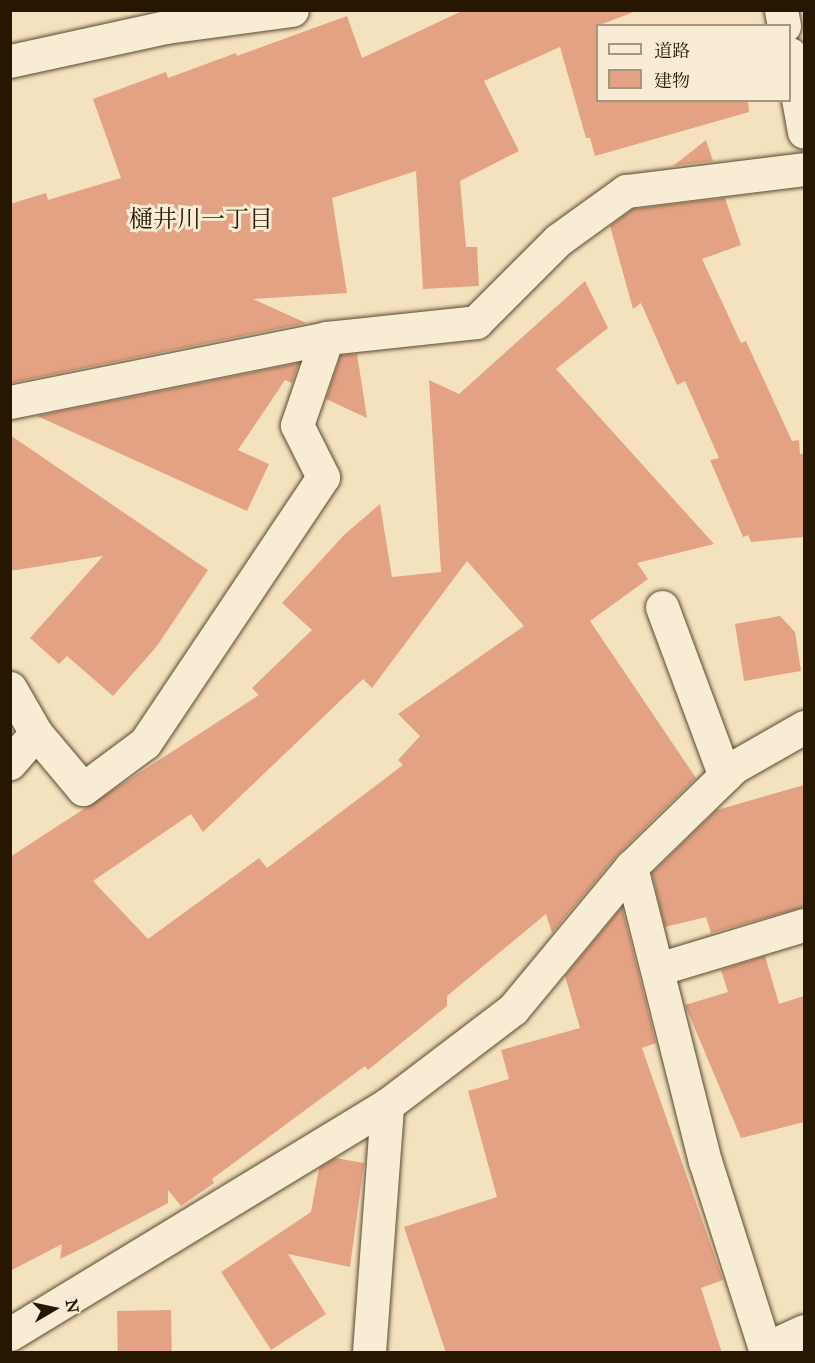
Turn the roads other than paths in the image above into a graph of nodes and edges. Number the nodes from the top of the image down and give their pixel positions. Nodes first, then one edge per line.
1 (292, 10) edge
2 (164, 19) edge
3 (10, 61) edge
4 (791, 64) edge
5 (804, 132) edge
6 (804, 169) edge
7 (327, 338) junction
8 (10, 402) edge
9 (662, 607) dead end
10 (10, 688) edge
11 (804, 727) edge
12 (36, 733) junction
13 (10, 763) edge
14 (725, 776) junction
15 (631, 867) junction
16 (804, 925) edge
17 (658, 969) junction
18 (387, 1105) junction
19 (804, 1331) edge
20 (10, 1334) edge
21 (766, 1351) edge
22 (369, 1353) edge

1 - 2 street
2 - 3 street
4 - 5 street
6 - 7 street
7 - 8 street
7 - 12 street
9 - 14 street
10 - 12 street
11 - 14 street
12 - 13 street
14 - 15 street
15 - 17 street
15 - 18 street
16 - 17 street
17 - 21 street
18 - 20 street
18 - 22 street
19 - 21 street

